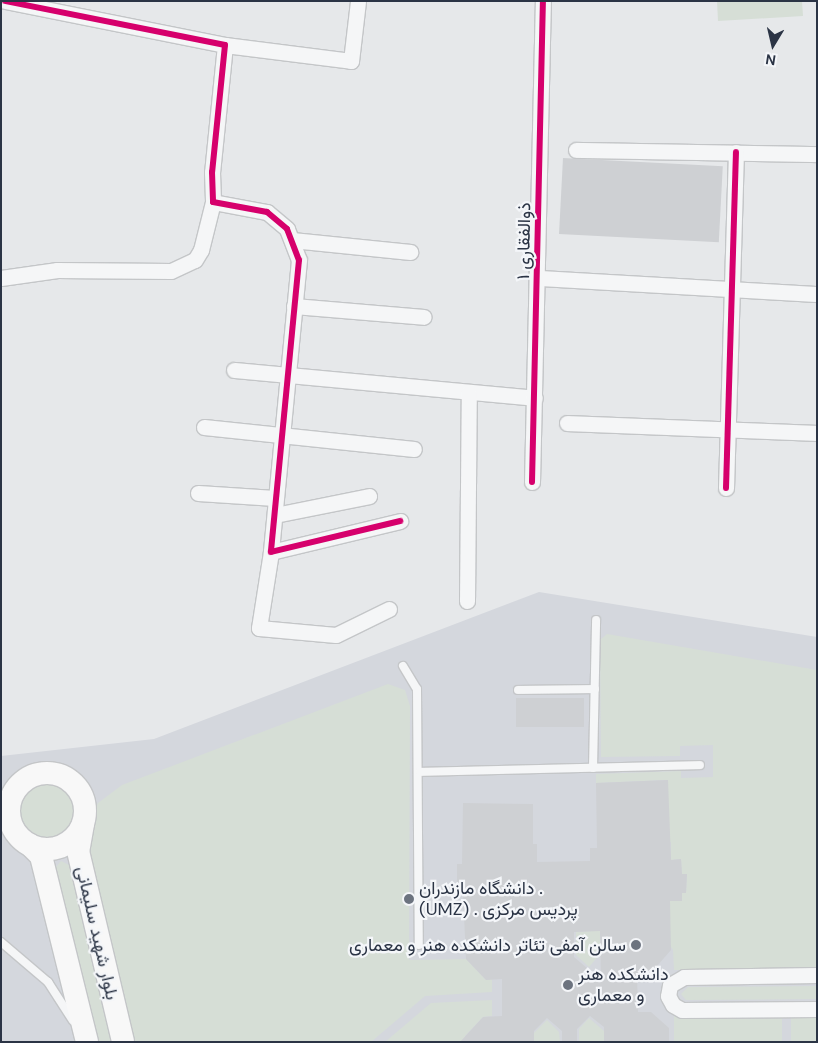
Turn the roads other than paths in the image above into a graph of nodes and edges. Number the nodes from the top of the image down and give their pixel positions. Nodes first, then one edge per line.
1 (5, 1) edge
2 (358, 1) edge
3 (543, 1) edge
4 (225, 45) junction
5 (576, 150) dead end
6 (736, 152) junction
7 (817, 154) edge
8 (213, 202) junction
9 (292, 240) junction
10 (410, 252) dead end
11 (1, 278) edge
12 (539, 278) junction
13 (734, 290) junction
14 (817, 294) edge
15 (294, 306) junction
16 (424, 317) dead end
17 (234, 370) dead end
18 (287, 374) junction
19 (469, 392) junction
20 (535, 398) junction
21 (567, 423) dead end
22 (204, 427) dead end
23 (729, 428) junction
24 (817, 433) edge
25 (280, 435) junction
26 (414, 449) dead end
27 (532, 482) dead end
28 (726, 488) dead end
29 (198, 493) dead end
30 (369, 496) dead end
31 (275, 498) junction
32 (275, 515) junction
33 (400, 521) dead end
34 (271, 552) junction
35 (467, 602) dead end
36 (389, 609) dead end
37 (596, 620) dead end
38 (403, 666) dead end
39 (594, 689) junction
40 (518, 690) dead end
41 (700, 764) dead end
42 (593, 768) junction
43 (420, 772) junction
44 (83, 824) junction
45 (30, 845) junction
46 (1, 942) edge
47 (419, 945) dead end
48 (817, 975) edge
49 (817, 1009) edge
50 (87, 1042) edge
51 (124, 1042) edge

1 - 4 street
2 - 4 street
3 - 12 street, ذوالفقاری ۱
4 - 8 street
5 - 6 street
6 - 7 street
6 - 13 street
8 - 9 street
8 - 11 street
9 - 10 street
9 - 15 street
12 - 13 street
12 - 20 street, ذوالفقاری ۱
13 - 14 street
13 - 23 street
15 - 16 street
15 - 18 street
17 - 18 street
18 - 19 street
18 - 25 street
19 - 20 street
19 - 35 street
20 - 27 street, ذوالفقاری ۱
21 - 23 street
22 - 25 street
23 - 24 street
23 - 28 street
25 - 26 street
25 - 31 street
29 - 31 street
30 - 32 street
31 - 32 street
32 - 34 street
33 - 34 street
34 - 36 street
37 - 39 lane
38 - 43 lane
39 - 40 lane
39 - 42 lane
41 - 42 lane
42 - 43 lane
43 - 47 lane
44 - 45 main road
44 - 45 main road
44 - 51 main road, بلوار شهید سلیمانی
45 - 50 main road, بلوار شهید سلیمانی
46 - 50 lane
48 - 49 street

